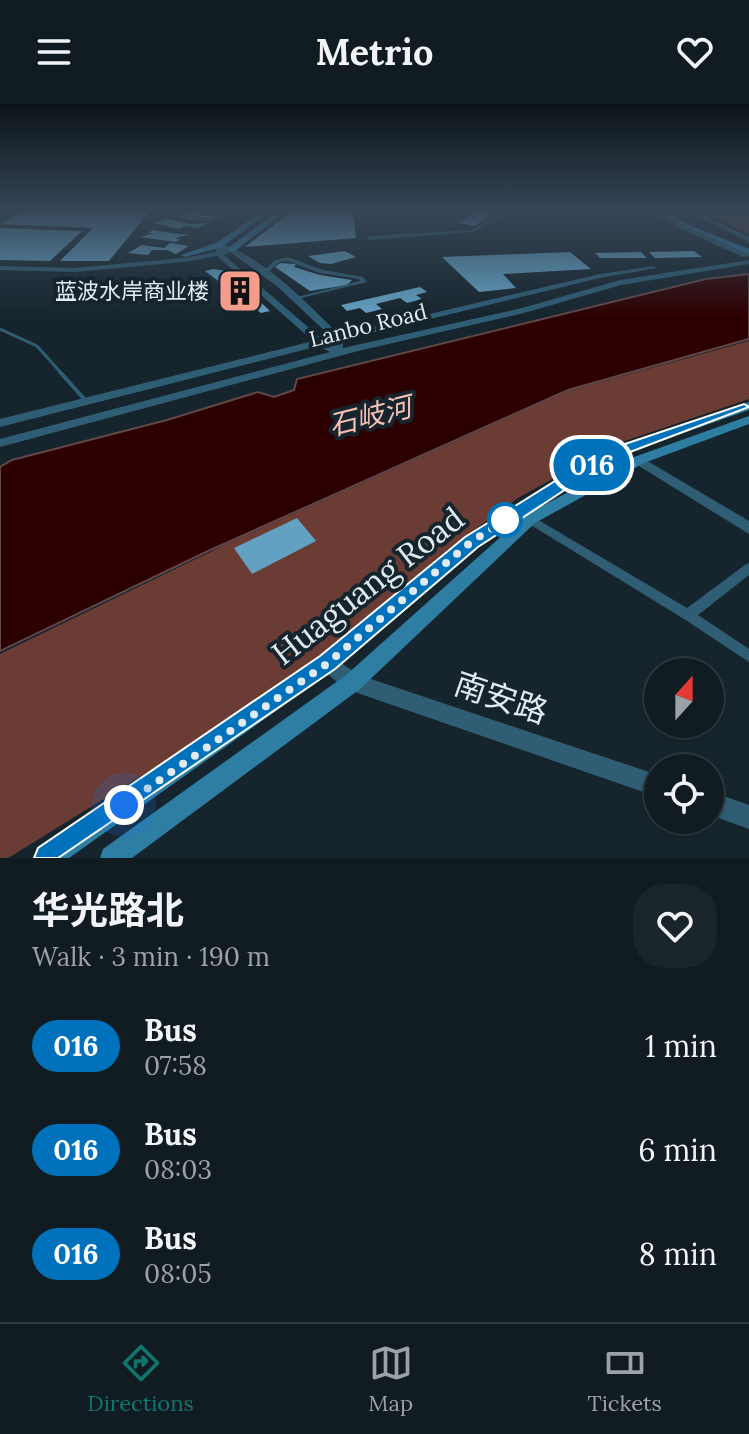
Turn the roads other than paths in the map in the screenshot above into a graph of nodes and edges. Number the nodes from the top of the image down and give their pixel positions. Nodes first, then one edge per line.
1 (224, 246) edge
2 (236, 246) edge
3 (729, 246) edge
4 (232, 249) junction
5 (219, 250) junction
6 (748, 254) edge
7 (678, 265) junction
8 (0, 266) edge
9 (260, 271) junction
10 (697, 273) junction
11 (244, 276) junction
12 (295, 299) junction
13 (275, 303) junction
14 (0, 329) edge
15 (338, 338) junction
16 (320, 342) junction
17 (338, 352) junction
18 (87, 401) junction
19 (749, 406) edge
20 (749, 420) edge
21 (0, 423) edge
22 (0, 443) edge
23 (639, 460) junction
24 (530, 519) junction
25 (749, 528) edge
26 (749, 568) edge
27 (688, 615) junction
28 (749, 656) edge
29 (328, 663) junction
30 (353, 682) junction
31 (644, 781) edge
32 (724, 808) edge
33 (749, 817) edge
34 (48, 858) edge
35 (112, 858) edge

1 - 5 main road
2 - 4 main road
3 - 6 street
4 - 5 street
4 - 9 street
5 - 8 street
5 - 11 street
6 - 7 street, Lanbo Road
6 - 10 street, Lanbo Road
7 - 10 street
7 - 15 street, Lanbo Road
9 - 11 street
9 - 12 street
9 - 12 street
10 - 17 street, Lanbo Road
11 - 13 street
12 - 13 street
12 - 15 street
13 - 16 street
14 - 18 lane
15 - 16 street, Lanbo Road
15 - 17 street
16 - 17 street
16 - 18 street, Lanbo Road
17 - 22 street, Lanbo Road
18 - 21 street, Lanbo Road
19 - 29 main road, Huaguang Road
20 - 23 main road, Huaguang Road
23 - 24 main road, Huaguang Road
23 - 25 street
24 - 27 street
24 - 30 main road, Huaguang Road
26 - 27 street
27 - 28 street
29 - 30 street, 南安路
29 - 34 main road, Huaguang Road
30 - 31 street, 南安路
30 - 35 main road, Huaguang Road
32 - 33 street

